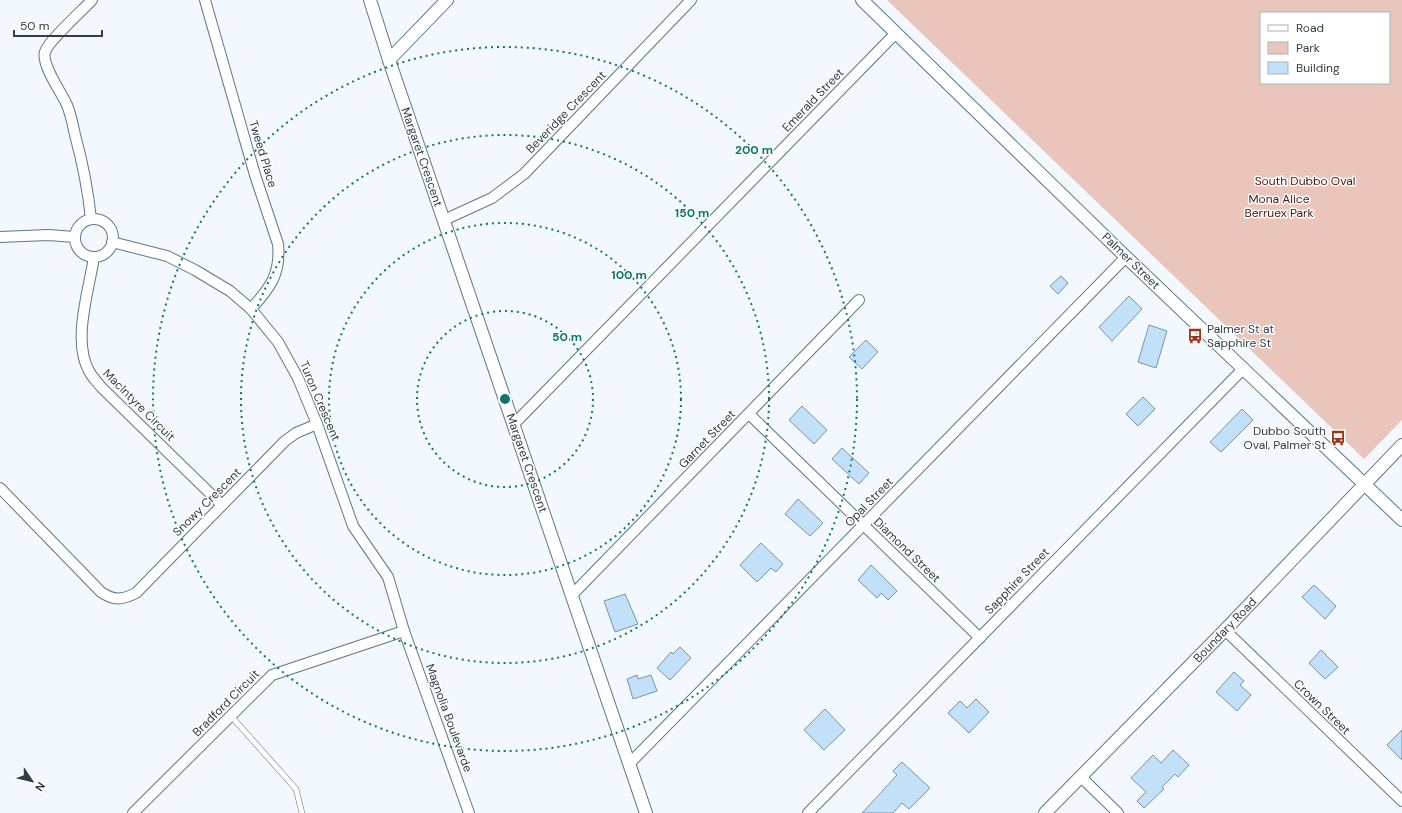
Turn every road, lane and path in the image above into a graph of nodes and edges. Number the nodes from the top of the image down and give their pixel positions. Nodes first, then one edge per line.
1 (92, 0) edge
2 (205, 0) edge
3 (370, 0) edge
4 (447, 0) edge
5 (691, 0) edge
6 (862, 0) edge
7 (896, 33) junction
8 (389, 60) junction
9 (91, 219) junction
10 (444, 220) junction
11 (0, 237) edge
12 (76, 238) junction
13 (112, 242) junction
14 (1126, 256) junction
15 (94, 257) junction
16 (859, 300) dead end
17 (250, 309) junction
18 (1244, 368) junction
19 (748, 414) junction
20 (317, 424) junction
21 (514, 424) junction
22 (1402, 445) edge
23 (1365, 484) junction
24 (0, 488) edge
25 (222, 505) junction
26 (1402, 520) edge
27 (864, 526) junction
28 (572, 595) junction
29 (1225, 630) junction
30 (404, 631) junction
31 (980, 638) junction
32 (231, 716) junction
33 (629, 764) junction
34 (1081, 777) junction
35 (1402, 801) edge
36 (133, 813) edge
37 (302, 813) edge
38 (469, 813) edge
39 (646, 813) edge
40 (808, 813) edge
41 (1045, 813) edge
42 (1118, 813) edge

1 - 9 street
2 - 17 street, Tweed Place
3 - 8 street, Margaret Crescent
4 - 8 street
5 - 10 street, Beveridge Crescent
6 - 7 street, Palmer Street
7 - 14 street, Palmer Street
7 - 21 street, Emerald Street
8 - 10 street, Margaret Crescent
9 - 12 street
9 - 13 street
10 - 21 street, Margaret Crescent
11 - 12 street
12 - 15 street
13 - 15 street
13 - 17 street, Turon Crescent
14 - 18 street, Palmer Street
14 - 27 street, Opal Street
15 - 25 street, MacIntyre Circuit
16 - 19 street, Garnet Street
17 - 20 street, Turon Crescent
18 - 23 street, Palmer Street
18 - 31 street, Sapphire Street
19 - 27 street, Diamond Street
19 - 28 street, Garnet Street
20 - 25 street, Snowy Crescent
20 - 30 street, Turon Crescent
21 - 28 street, Margaret Crescent
22 - 23 street, Boundary Road
23 - 26 street, Palmer Street
23 - 29 street, Boundary Road
24 - 25 street, Snowy Crescent
27 - 31 street, Diamond Street
27 - 33 street, Opal Street
28 - 33 street, Margaret Crescent
29 - 34 street, Boundary Road
29 - 35 street, Crown Street
30 - 32 street, Bradford Circuit
30 - 38 street, Magnolia Boulevarde
31 - 40 street, Sapphire Street
32 - 36 street, Bradford Circuit
32 - 37 lane
33 - 39 street, Margaret Crescent
34 - 41 street, Boundary Road
34 - 42 street

